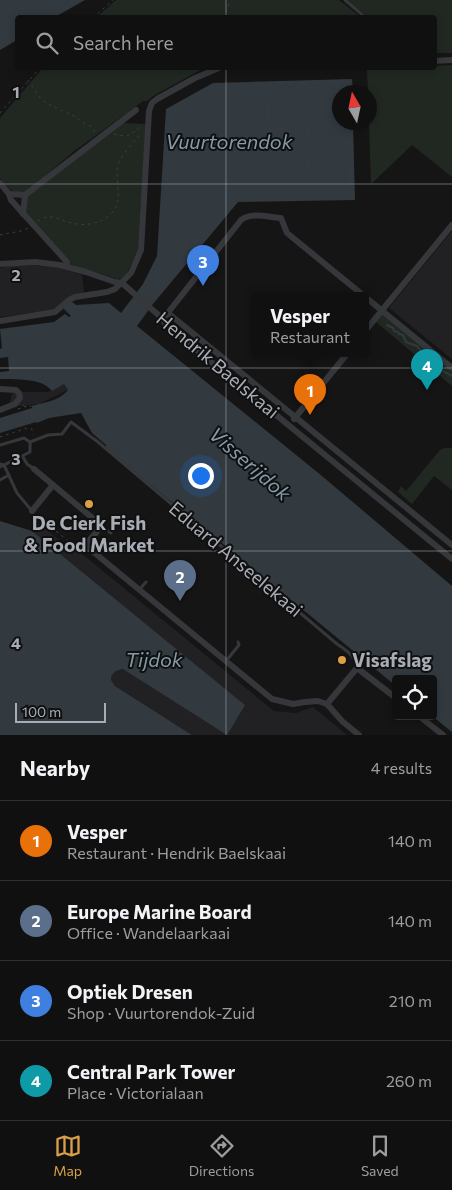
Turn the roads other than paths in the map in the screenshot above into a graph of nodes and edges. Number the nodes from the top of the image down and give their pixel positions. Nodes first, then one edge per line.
1 (345, 0) edge
2 (362, 15) edge
3 (452, 60) edge
4 (437, 61) edge
5 (214, 70) edge
6 (136, 110) dead end
7 (0, 183) edge
8 (9, 194) junction
9 (25, 195) junction
10 (23, 214) junction
11 (452, 225) edge
12 (0, 264) edge
13 (68, 268) junction
14 (122, 283) junction
15 (360, 292) edge
16 (369, 299) edge
17 (382, 310) junction
18 (168, 313) junction
19 (163, 320) junction
20 (0, 321) edge
21 (369, 327) edge
22 (345, 357) edge
23 (452, 368) edge
24 (0, 389) edge
25 (0, 410) edge
26 (295, 417) junction
27 (288, 425) junction
28 (30, 442) junction
29 (0, 445) edge
30 (23, 457) junction
31 (1, 466) edge
32 (34, 469) joint
33 (9, 475) junction
34 (0, 480) edge
35 (53, 485) junction
36 (32, 511) joint
37 (102, 526) junction
38 (111, 533) dead end
39 (85, 545) junction
40 (452, 545) edge
41 (76, 547) road end
42 (452, 559) edge
43 (146, 582) dead end
44 (140, 590) junction
45 (238, 642) dead end
46 (226, 661) junction
47 (357, 668) junction
48 (392, 695) edge
49 (327, 704) junction
50 (424, 720) edge
51 (359, 735) edge
52 (443, 735) edge

1 - 2 lane
3 - 4 street
5 - 14 street
6 - 9 street
7 - 8 street
8 - 9 street
8 - 10 street
9 - 10 street
10 - 13 street
11 - 17 street
12 - 13 street, Hendrik Baelskaai
13 - 14 street, Hendrik Baelskaai
14 - 19 street, Hendrik Baelskaai
14 - 20 street
15 - 18 street
16 - 17 street
17 - 21 street
17 - 23 street
18 - 19 street
18 - 26 street, Hendrik Baelskaai
19 - 27 street, Hendrik Baelskaai
22 - 26 street
24 - 25 street
26 - 27 street
26 - 40 street, Hendrik Baelskaai
27 - 42 street, Hendrik Baelskaai
28 - 29 lane
28 - 30 lane
28 - 47 lane, Eduard Anseelekaai
30 - 31 lane
30 - 32 lane
31 - 33 lane
32 - 35 street
33 - 34 lane
33 - 36 lane
35 - 36 street
35 - 37 street
37 - 38 lane
37 - 39 street
39 - 41 street
39 - 44 street
43 - 44 lane
44 - 46 street
45 - 46 lane
46 - 49 street
47 - 48 street, Eduard Anseelekaai
47 - 49 street
49 - 51 street
50 - 52 street

